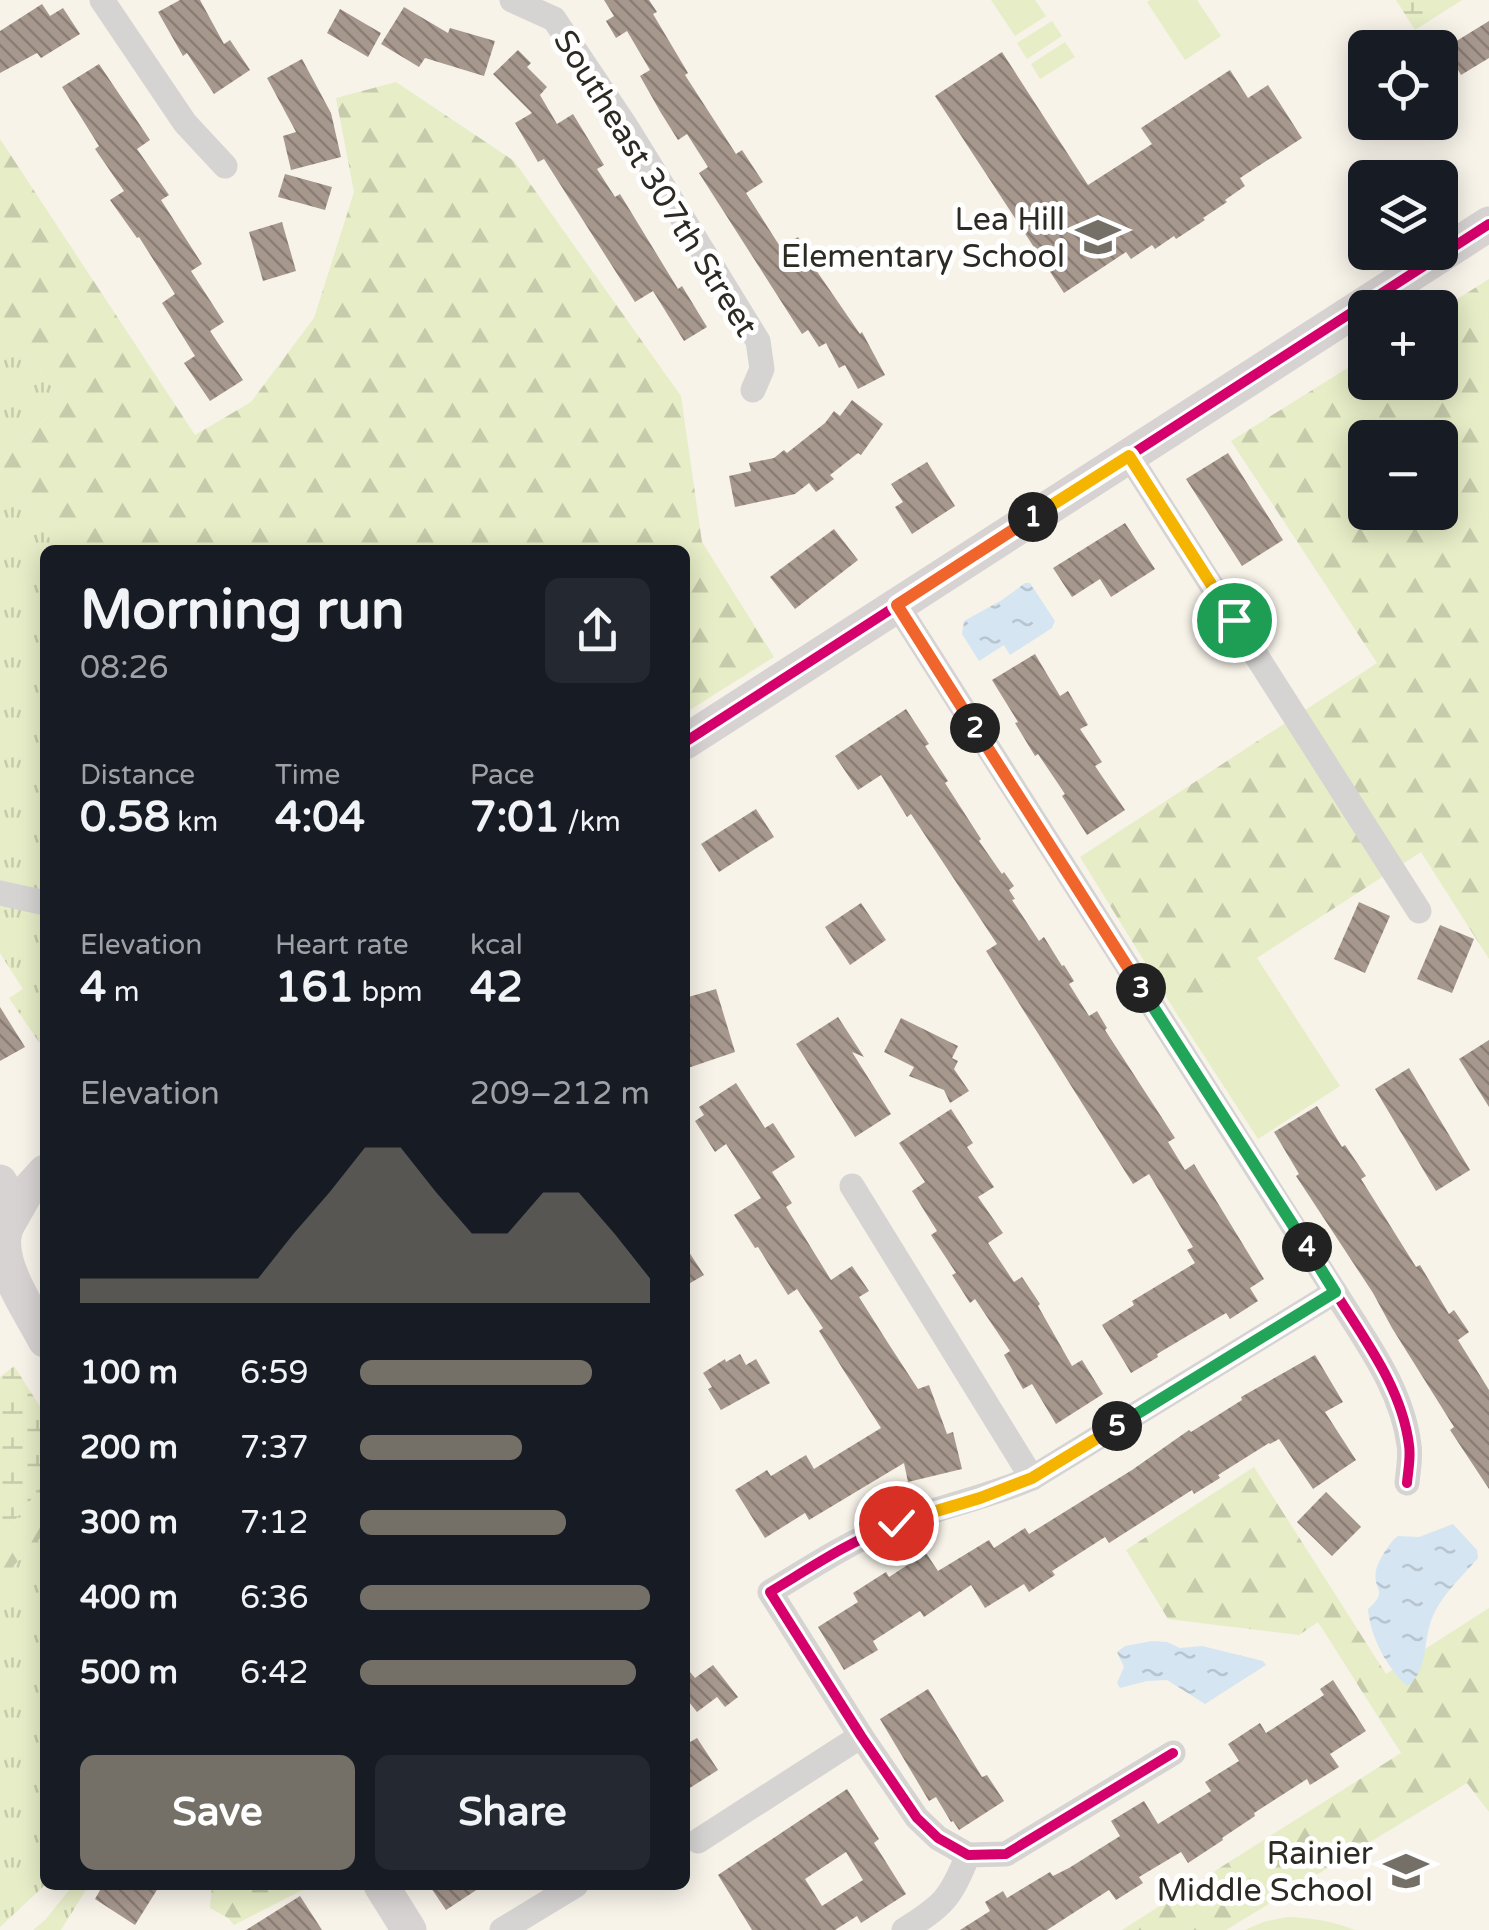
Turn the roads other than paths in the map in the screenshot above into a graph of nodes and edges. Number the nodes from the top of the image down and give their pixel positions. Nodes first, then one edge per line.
1 (102, 0) edge
2 (512, 0) edge
3 (225, 166) dead end
4 (1489, 224) edge
5 (753, 390) dead end
6 (1129, 456) junction
7 (897, 605) junction
8 (690, 739) edge
9 (0, 893) edge
10 (40, 903) edge
11 (1419, 911) dead end
12 (40, 1151) edge
13 (0, 1168) edge
14 (40, 1178) edge
15 (0, 1182) edge
16 (852, 1186) dead end
17 (4, 1233) edge
18 (1335, 1292) junction
19 (0, 1296) edge
20 (40, 1330) edge
21 (40, 1348) edge
22 (1032, 1478) junction
23 (1407, 1483) dead end
24 (861, 1736) junction
25 (1173, 1753) dead end
26 (698, 1841) dead end
27 (968, 1855) junction
28 (383, 1890) edge
29 (568, 1890) edge
30 (408, 1930) edge
31 (502, 1930) edge
32 (904, 1930) edge

1 - 3 street
2 - 5 street, Southeast 307th Street
4 - 6 street
6 - 7 street
6 - 11 street
7 - 8 street
7 - 18 street
9 - 10 street
12 - 13 street
14 - 17 street
15 - 17 street
16 - 22 street
17 - 20 street
18 - 22 street
18 - 23 street
19 - 21 street
22 - 24 street
24 - 26 street
24 - 27 street
25 - 27 street
27 - 32 street
28 - 30 street
29 - 31 street

